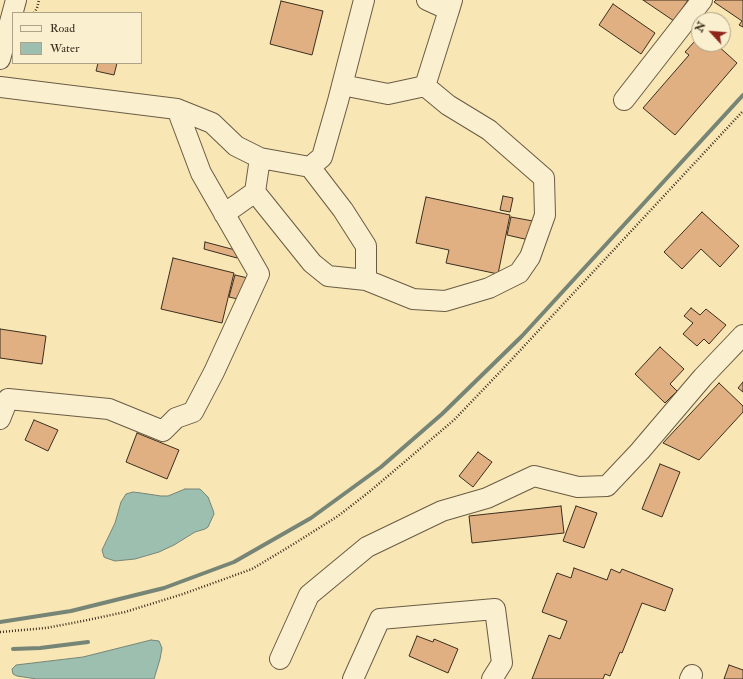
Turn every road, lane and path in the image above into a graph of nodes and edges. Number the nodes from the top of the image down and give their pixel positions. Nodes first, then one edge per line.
1 (16, 0) edge
2 (38, 0) edge
3 (364, 0) edge
4 (427, 0) edge
5 (702, 0) edge
6 (451, 5) edge
7 (13, 12) edge
8 (35, 12) edge
9 (12, 15) edge
10 (0, 59) edge
11 (342, 85) junction
12 (425, 86) junction
13 (2, 88) edge
14 (624, 100) dead end
15 (177, 109) junction
16 (743, 111) edge
17 (260, 158) junction
18 (310, 167) junction
19 (255, 192) junction
20 (224, 214) junction
21 (366, 280) junction
22 (743, 334) edge
23 (0, 419) edge
24 (0, 632) edge
25 (280, 659) dead end
26 (353, 679) edge
27 (492, 679) edge

1 - 7 street
2 - 8 path
3 - 11 street
4 - 6 street
5 - 14 street
6 - 12 street
9 - 10 street
11 - 12 street
11 - 18 street
12 - 21 street
13 - 15 street
15 - 17 street
15 - 20 street
16 - 24 path
17 - 18 street
17 - 19 street
18 - 21 street
19 - 20 street
19 - 21 street
20 - 23 street
22 - 25 street
26 - 27 street

